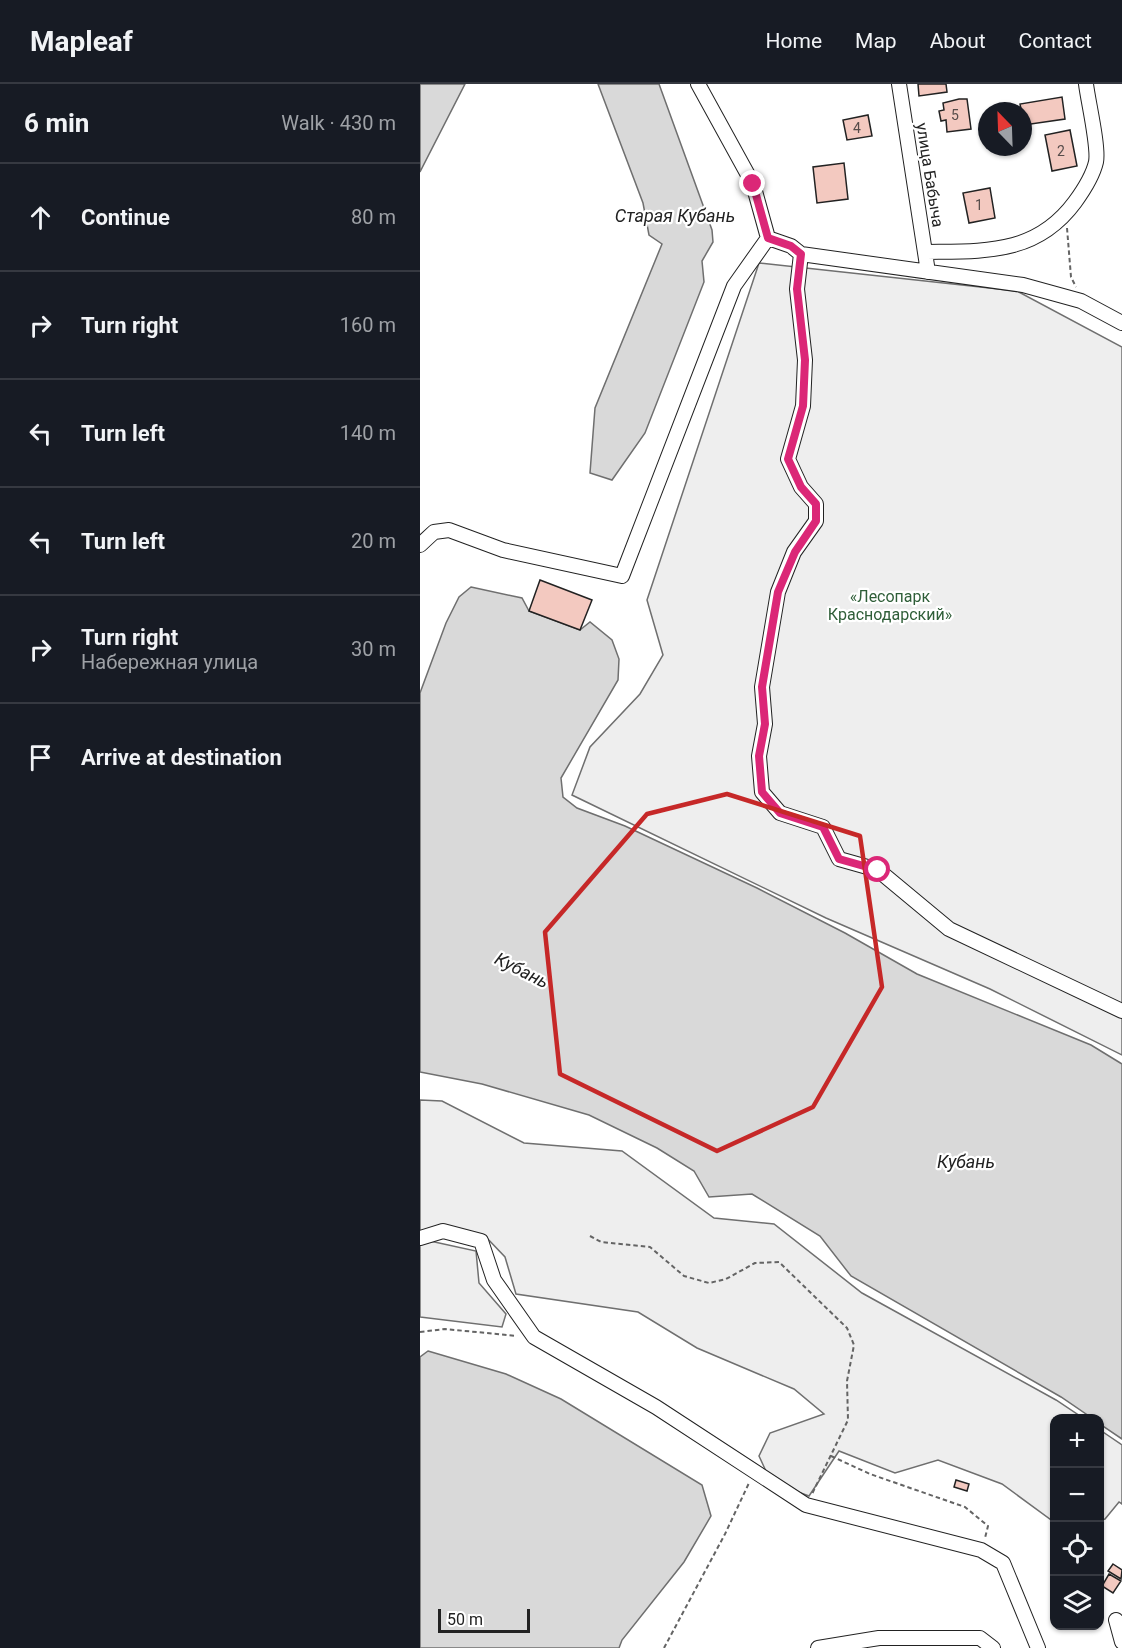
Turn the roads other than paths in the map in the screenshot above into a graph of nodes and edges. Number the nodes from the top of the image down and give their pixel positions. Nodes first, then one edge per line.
1 (698, 84) edge
2 (899, 84) edge
3 (1086, 84) edge
4 (768, 238) junction
5 (925, 252) junction
6 (801, 254) junction
7 (928, 272) junction
8 (1122, 322) edge
9 (420, 545) edge
10 (1122, 1011) edge
11 (420, 1238) edge
12 (1116, 1620) dead end
13 (1122, 1642) edge
14 (818, 1648) edge
15 (993, 1648) edge
16 (1038, 1648) edge

1 - 4 street
2 - 5 street, улица Бабыча
3 - 5 street
4 - 6 street
4 - 9 street
5 - 7 street, улица Бабыча
6 - 7 street
6 - 10 street
7 - 8 street
11 - 16 street
12 - 13 street
14 - 15 street

